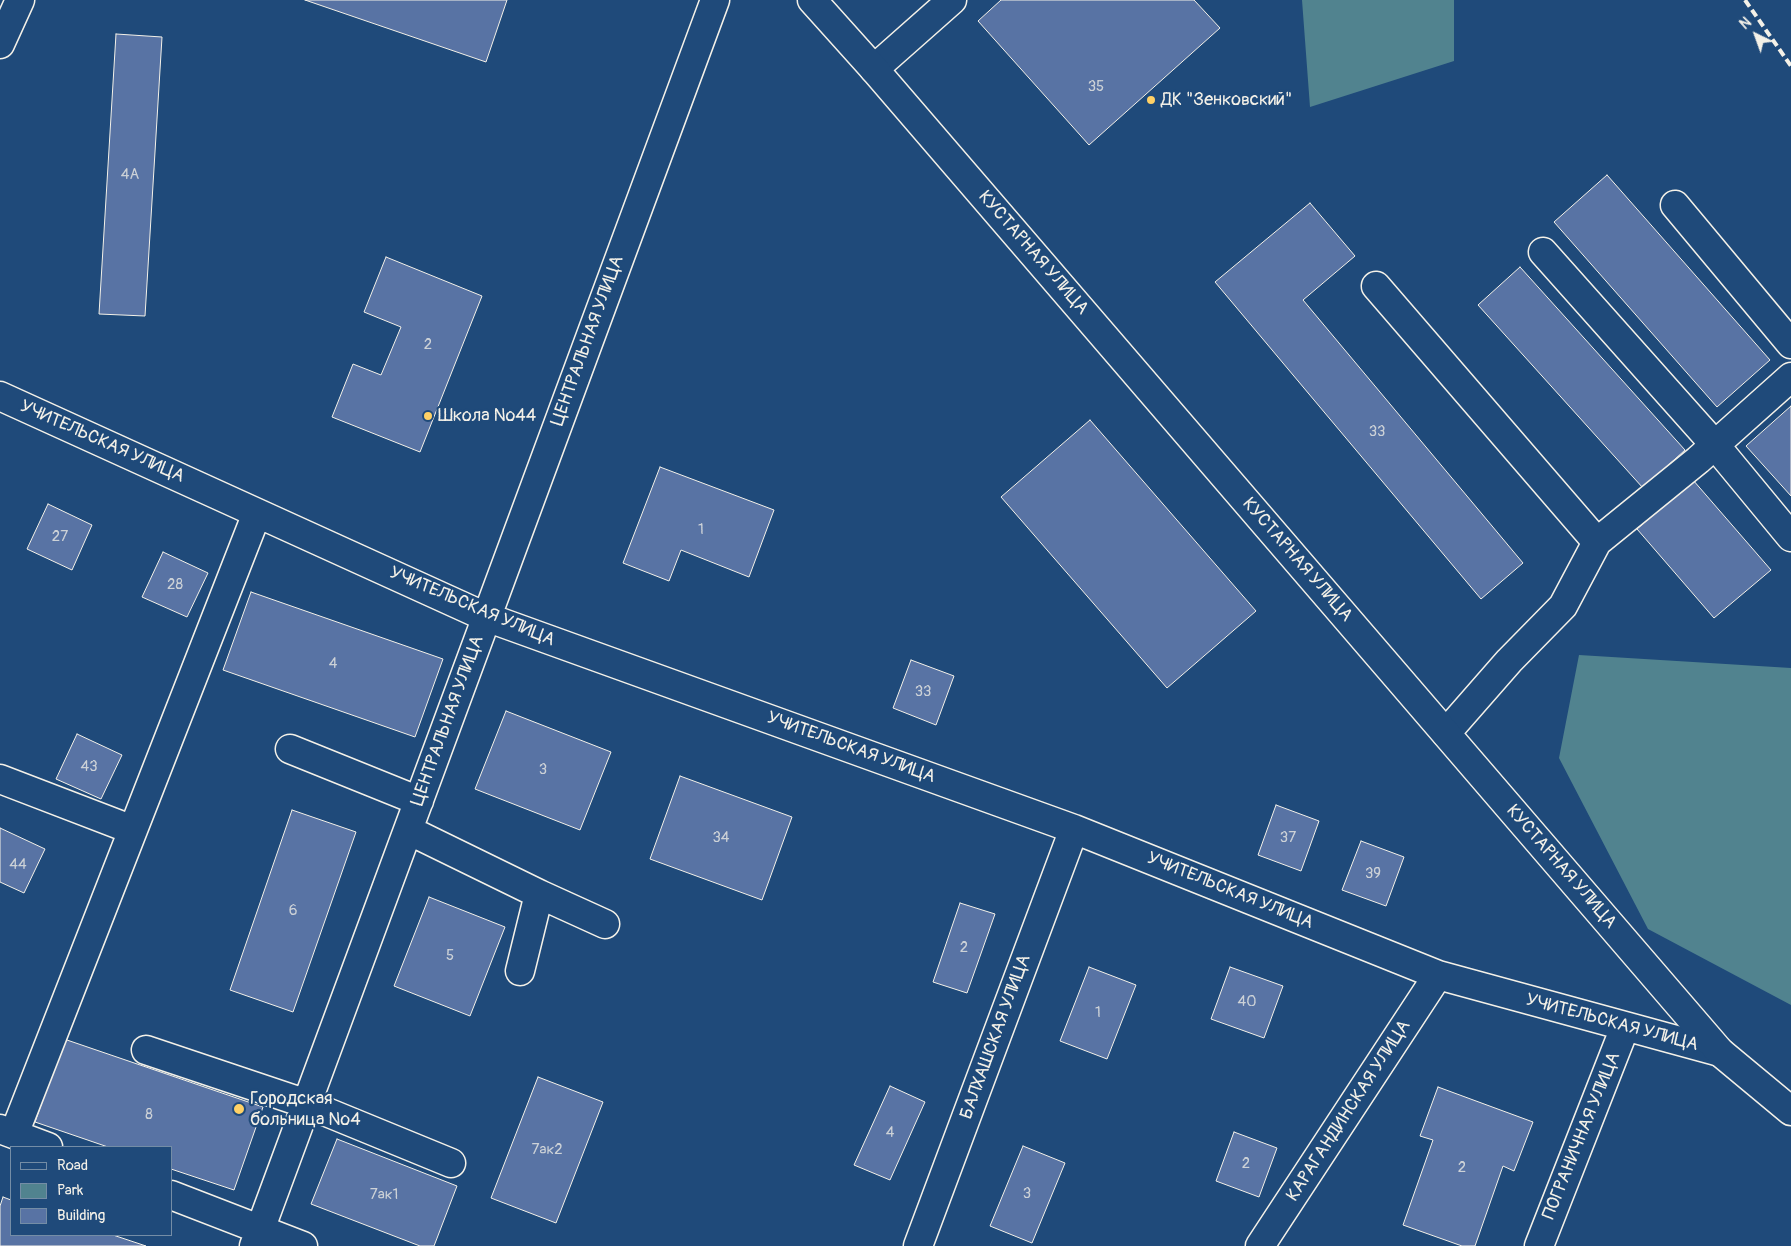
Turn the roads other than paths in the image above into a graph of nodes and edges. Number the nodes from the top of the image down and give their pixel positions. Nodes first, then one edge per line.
1 (20, 0) edge
2 (715, 0) edge
3 (812, 0) edge
4 (952, 0) edge
5 (0, 44) edge
6 (874, 69) junction
7 (1675, 205) dead end
8 (1543, 252) dead end
9 (1376, 286) dead end
10 (1791, 344) edge
11 (1791, 377) edge
12 (0, 396) edge
13 (1715, 446) junction
14 (257, 513) junction
15 (1791, 537) edge
16 (1597, 542) junction
17 (486, 617) junction
18 (1446, 733) junction
19 (290, 749) dead end
20 (0, 779) edge
21 (419, 801) junction
22 (1074, 829) junction
23 (133, 830) junction
24 (408, 830) junction
25 (539, 894) junction
26 (605, 924) dead end
27 (520, 971) dead end
28 (1438, 975) junction
29 (1626, 1027) junction
30 (146, 1050) dead end
31 (1720, 1052) junction
32 (308, 1104) junction
33 (1791, 1111) edge
34 (7, 1131) edge
35 (45, 1146) edge
36 (451, 1163) dead end
37 (172, 1195) edge
38 (258, 1238) edge
39 (303, 1246) edge
40 (918, 1246) edge
41 (1260, 1246) edge
42 (1539, 1246) edge

1 - 5 street
2 - 17 street, ЦЕНТРАЛЬНАЯ УЛИЦА
3 - 6 street, КУСТАРНАЯ УЛИЦА
4 - 6 street
6 - 18 street, КУСТАРНАЯ УЛИЦА
7 - 10 street
8 - 13 street
9 - 16 street
11 - 13 street
12 - 14 street, УЧИТЕЛЬСКАЯ УЛИЦА
13 - 15 street
13 - 16 street
14 - 17 street, УЧИТЕЛЬСКАЯ УЛИЦА
14 - 23 street
16 - 18 street
17 - 21 street, ЦЕНТРАЛЬНАЯ УЛИЦА
17 - 22 street, УЧИТЕЛЬСКАЯ УЛИЦА
18 - 31 street, КУСТАРНАЯ УЛИЦА
19 - 21 street
20 - 23 street
21 - 24 street, ЦЕНТРАЛЬНАЯ УЛИЦА
22 - 28 street, УЧИТЕЛЬСКАЯ УЛИЦА
22 - 40 street, БАЛХАШСКАЯ УЛИЦА
23 - 34 street
24 - 25 street
24 - 32 street, ЦЕНТРАЛЬНАЯ УЛИЦА
25 - 26 street
25 - 27 street
28 - 29 street, УЧИТЕЛЬСКАЯ УЛИЦА
28 - 41 street, КАРАГАНДИНСКАЯ УЛИЦА
29 - 31 street, УЧИТЕЛЬСКАЯ УЛИЦА
29 - 42 street, ПОГРАНИЧНАЯ УЛИЦА
30 - 32 street
31 - 33 street, КУСТАРНАЯ УЛИЦА
32 - 36 street
32 - 38 street, ЦЕНТРАЛЬНАЯ УЛИЦА
34 - 35 street
37 - 38 street
38 - 39 street

